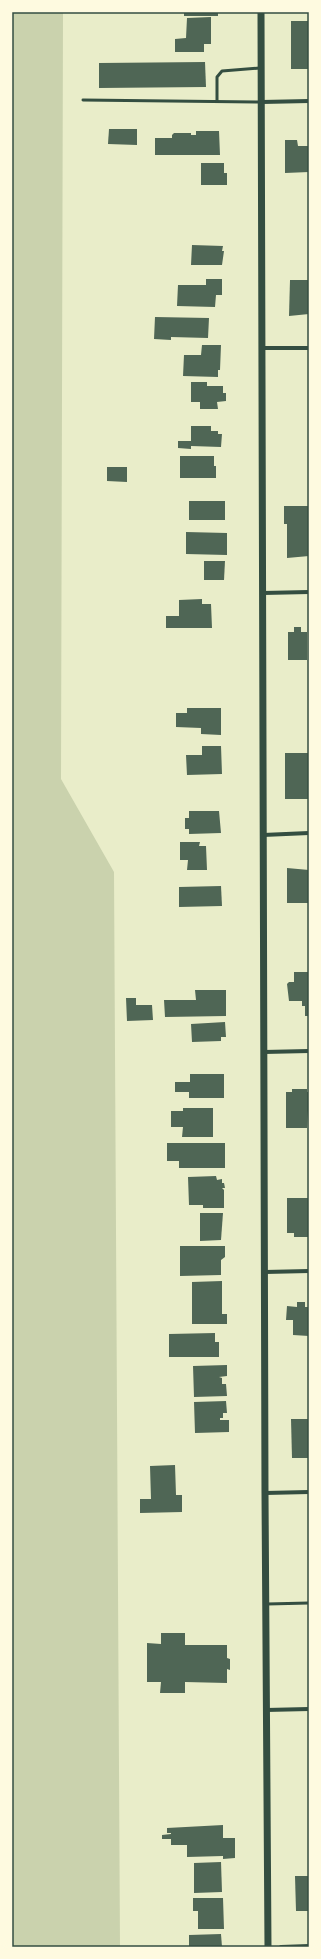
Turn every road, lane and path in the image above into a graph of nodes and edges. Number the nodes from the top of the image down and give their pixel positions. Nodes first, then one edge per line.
1 (261, 12) edge
2 (262, 68) junction
3 (83, 100) dead end
4 (217, 101) junction
5 (309, 101) edge
6 (262, 102) junction
7 (263, 348) junction
8 (309, 348) edge
9 (263, 592) junction
10 (309, 592) edge
11 (309, 833) edge
12 (263, 834) junction
13 (309, 1051) edge
14 (264, 1052) junction
15 (309, 1271) edge
16 (265, 1272) junction
17 (309, 1492) edge
18 (265, 1493) junction
19 (309, 1603) edge
20 (266, 1604) junction
21 (309, 1709) edge
22 (266, 1710) junction
23 (309, 1946) edge
24 (268, 1947) edge
25 (281, 1947) edge

1 - 2 street
2 - 4 lane
2 - 6 street
3 - 4 lane
4 - 6 lane
5 - 6 street
6 - 7 street
7 - 8 street
7 - 9 street
9 - 10 street
9 - 12 street
11 - 12 street
12 - 14 street
13 - 14 street
14 - 16 street
15 - 16 street
16 - 18 street
17 - 18 street
18 - 20 street
19 - 20 lane
20 - 22 street
21 - 22 street
22 - 24 street
23 - 25 street

